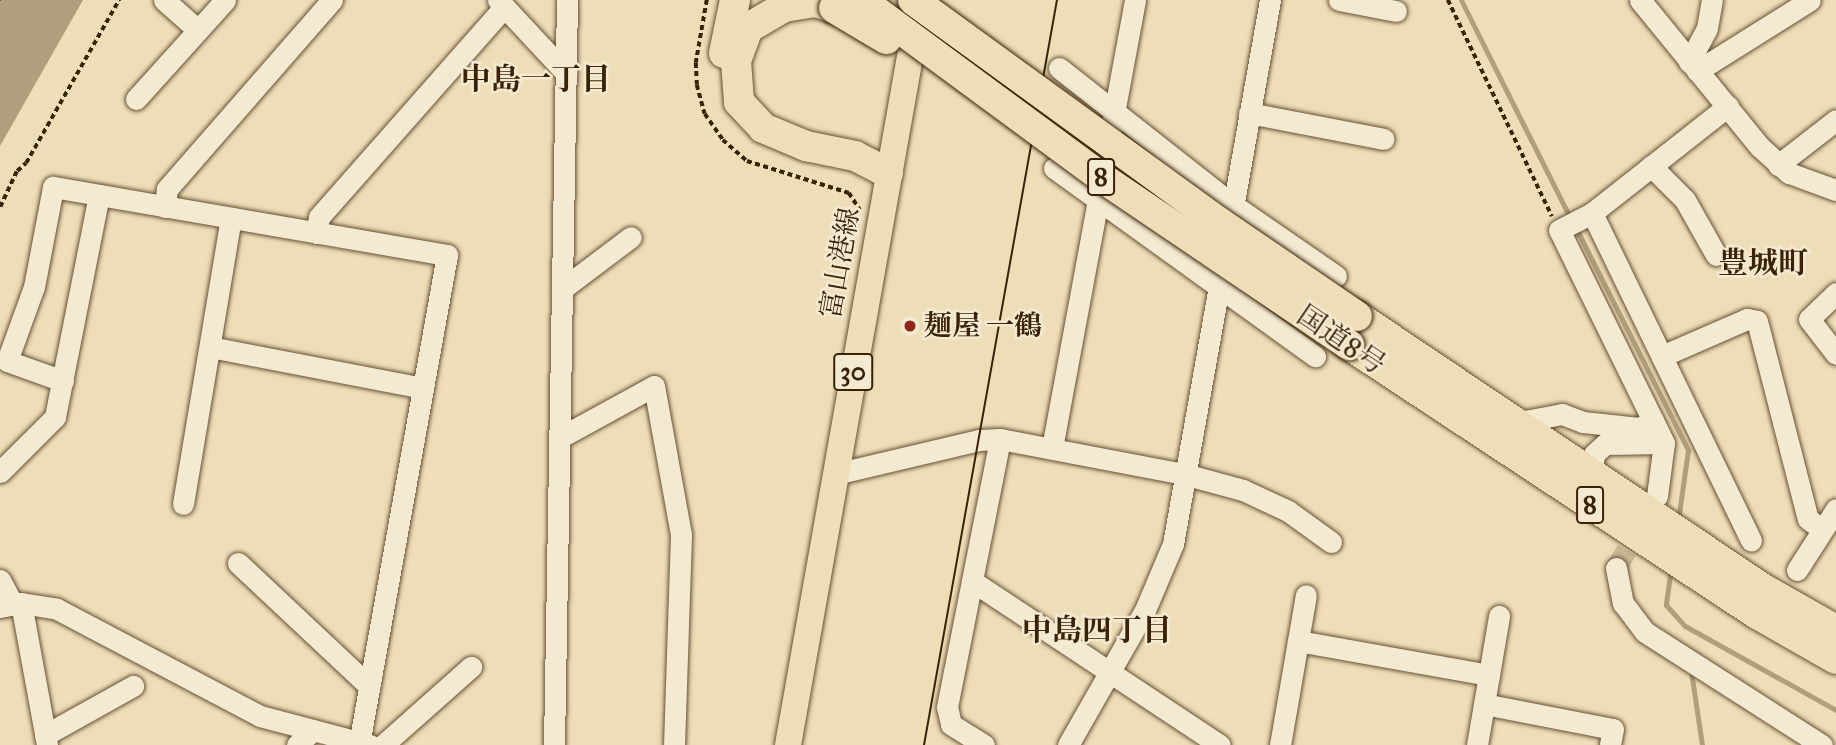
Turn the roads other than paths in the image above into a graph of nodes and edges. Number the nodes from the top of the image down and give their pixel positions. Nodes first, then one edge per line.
1 (164, 0) edge
2 (225, 0) edge
3 (332, 0) edge
4 (567, 0) edge
5 (735, 0) edge
6 (913, 0) edge
7 (922, 0) edge
8 (1135, 0) edge
9 (1270, 0) edge
10 (1339, 0) edge
11 (1640, 0) edge
12 (1712, 0) edge
13 (1810, 0) edge
14 (501, 4) edge
15 (847, 4) edge
16 (1396, 11) dead end
17 (198, 30) junction
18 (1693, 66) junction
19 (1059, 68) dead end
20 (566, 73) junction
21 (1016, 75) junction
22 (136, 99) dead end
23 (1728, 106) junction
24 (1112, 113) junction
25 (1249, 113) junction
26 (1836, 120) edge
27 (1384, 139) dead end
28 (1777, 165) junction
29 (1651, 166) junction
30 (1054, 168) dead end
31 (888, 173) junction
32 (1836, 190) edge
33 (99, 195) junction
34 (1096, 198) junction
35 (1233, 205) junction
36 (165, 207) junction
37 (1592, 213) junction
38 (231, 218) junction
39 (316, 233) junction
40 (631, 237) dead end
41 (1716, 255) dead end
42 (1336, 276) dead end
43 (1218, 285) junction
44 (562, 289) junction
45 (1836, 293) edge
46 (210, 346) junction
47 (1836, 354) edge
48 (1315, 356) dead end
49 (1662, 356) junction
50 (63, 381) junction
51 (423, 388) junction
52 (1653, 421) junction
53 (1514, 423) junction
54 (559, 438) junction
55 (1000, 439) junction
56 (1664, 443) junction
57 (1052, 448) junction
58 (0, 472) edge
59 (835, 474) junction
60 (1184, 474) junction
61 (1591, 474) junction
62 (1657, 496) dead end
63 (183, 504) dead end
64 (1836, 509) edge
65 (1822, 529) junction
66 (1751, 540) dead end
67 (1331, 542) dead end
68 (238, 563) dead end
69 (1616, 568) tunnel mouth
70 (1797, 570) dead end
71 (0, 580) edge
72 (972, 581) junction
73 (1306, 595) dead end
74 (11, 605) edge
75 (1499, 617) dead end
76 (1836, 630) edge
77 (1298, 641) junction
78 (1836, 659) edge
79 (471, 667) dead end
80 (1110, 671) junction
81 (1489, 675) junction
82 (133, 686) dead end
83 (369, 686) junction
84 (1484, 704) junction
85 (313, 730) junction
86 (46, 740) edge
87 (365, 744) edge
88 (297, 745) edge
89 (383, 745) edge
90 (554, 745) edge
91 (674, 745) edge
92 (788, 745) edge
93 (984, 745) edge
94 (1068, 745) edge
95 (1220, 745) edge
96 (1282, 745) edge
97 (1477, 745) edge
98 (1610, 745) edge
99 (1822, 745) edge

1 - 17 street
2 - 17 street
3 - 36 street
4 - 20 street
5 - 31 highway
6 - 21 highway, 国道8号 / 8, bridge
7 - 21 highway, bridge
7 - 31 main road, 富山港線 / 30
8 - 24 street
9 - 25 street
10 - 16 street
11 - 18 street
12 - 18 street
13 - 18 street
14 - 20 street
14 - 39 street
15 - 31 highway
15 - 78 highway, 国道8号 / 8, bridge
17 - 22 street
18 - 23 street
19 - 24 street
20 - 44 street
21 - 53 highway, 国道8号 / 8, bridge
23 - 28 street
23 - 29 street
24 - 34 street
24 - 35 street
25 - 27 street
25 - 35 street
26 - 28 street
28 - 32 street
29 - 37 street
29 - 41 street
30 - 34 street
31 - 59 main road, 富山港線 / 30
33 - 36 street
33 - 50 street
33 - 50 street
34 - 43 street
34 - 57 street
35 - 42 street
35 - 43 street
36 - 38 street
37 - 49 street
37 - 52 street
38 - 39 street
38 - 46 street
39 - 51 street
40 - 44 street
43 - 48 street
43 - 60 street
44 - 54 street
45 - 47 street
46 - 51 street
46 - 63 street
49 - 65 street
49 - 66 street
50 - 58 street
51 - 83 street
52 - 53 street
52 - 56 street
53 - 61 highway, 国道8号 / 8
54 - 90 street
54 - 91 street
55 - 57 street
55 - 59 street
55 - 72 street
56 - 61 street
56 - 62 street
57 - 60 street
59 - 92 main road, 富山港線 / 30
60 - 67 street
60 - 80 street
61 - 76 highway, 国道8号 / 8
64 - 65 street
65 - 70 street
68 - 83 street
69 - 99 street
71 - 74 street
72 - 80 street
72 - 93 street
73 - 77 street
74 - 85 street
74 - 86 street
75 - 81 street
77 - 81 street
77 - 96 street
79 - 89 street
80 - 94 street
80 - 95 street
81 - 84 street
82 - 86 street
83 - 87 street
84 - 97 street
84 - 98 street
85 - 87 street
85 - 88 street

